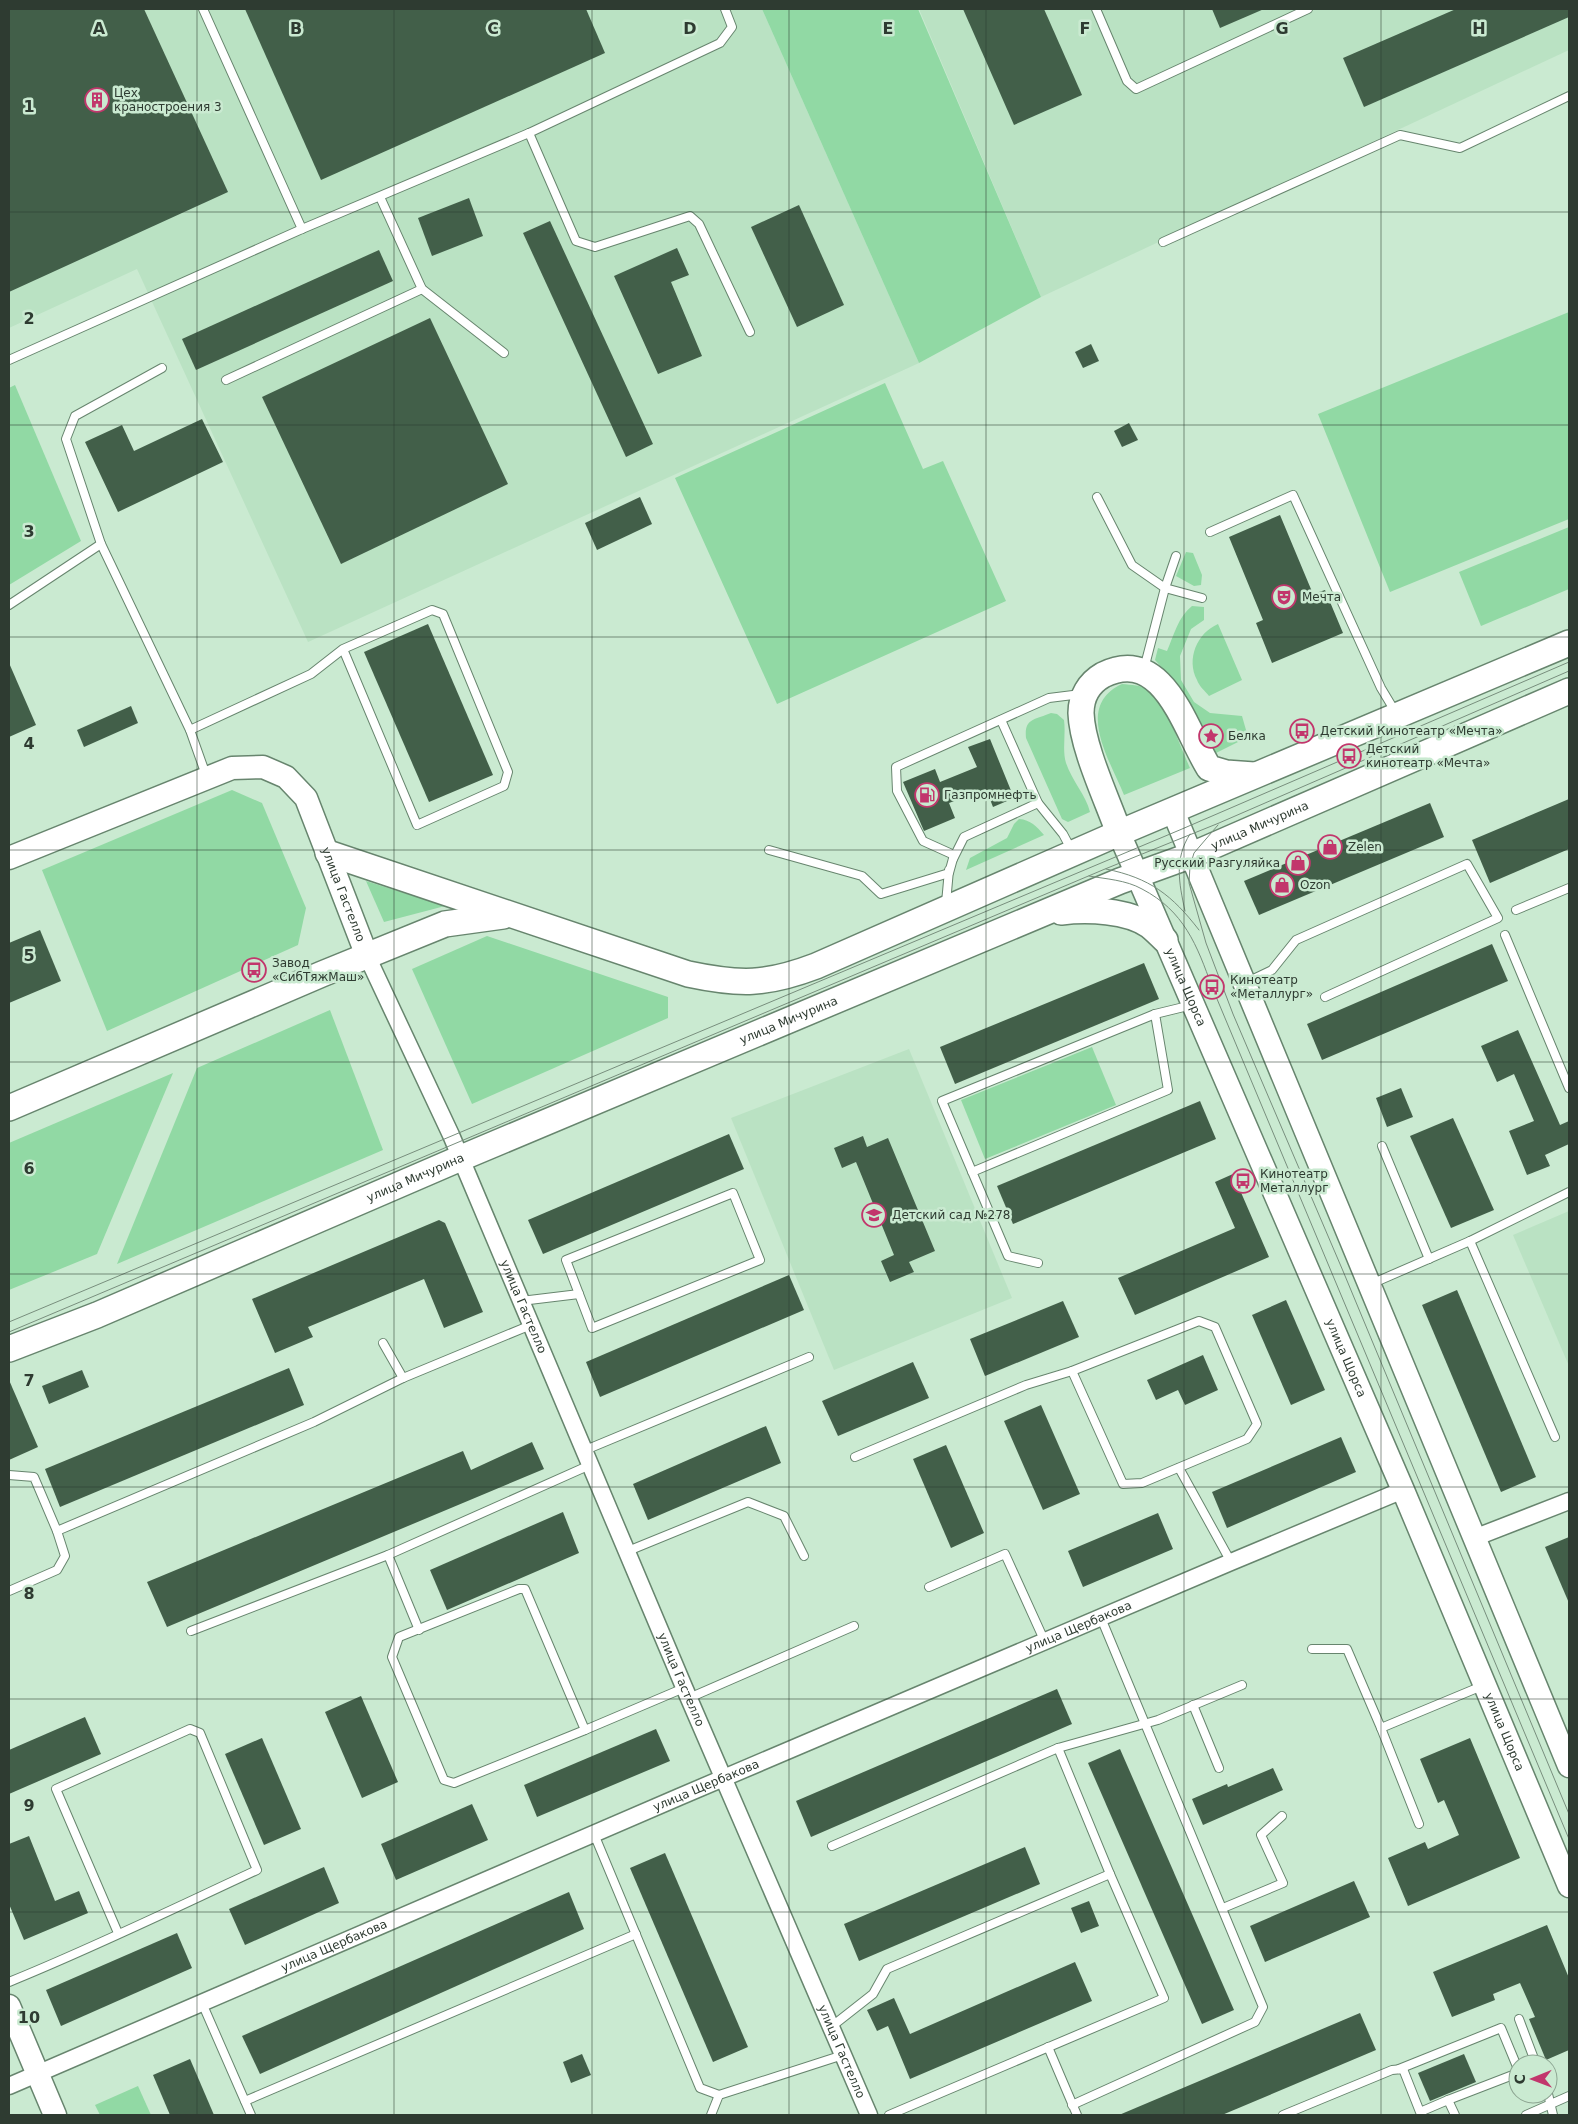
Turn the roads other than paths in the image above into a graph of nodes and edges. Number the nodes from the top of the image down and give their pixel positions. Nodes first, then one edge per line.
1 (203, 9) edge
2 (725, 9) edge
3 (1096, 9) edge
4 (1308, 9) edge
5 (1569, 96) edge
6 (529, 133) junction
7 (380, 197) junction
8 (302, 229) junction
9 (1162, 242) dead end
10 (422, 290) junction
11 (750, 332) dead end
12 (504, 353) dead end
13 (9, 360) edge
14 (162, 368) dead end
15 (226, 380) dead end
16 (1097, 497) dead end
17 (1210, 532) dead end
18 (101, 544) junction
19 (1176, 556) dead end
20 (1164, 588) junction
21 (1202, 598) dead end
22 (9, 605) edge
23 (1569, 643) edge
24 (343, 649) junction
25 (1144, 671) junction
26 (1569, 691) edge
27 (1085, 693) junction
28 (1397, 714) junction
29 (1001, 720) junction
30 (190, 730) junction
31 (1254, 775) junction
32 (207, 777) junction
33 (1038, 803) junction
34 (1174, 811) junction
35 (1119, 833) junction
36 (769, 850) dead end
37 (328, 853) junction
38 (1073, 853) junction
39 (954, 855) junction
40 (1192, 855) junction
41 (9, 858) edge
42 (949, 873) junction
43 (1136, 875) junction
44 (1569, 888) edge
45 (945, 910) junction
46 (1516, 910) dead end
47 (510, 915) junction
48 (1042, 915) junction
49 (1505, 935) dead end
50 (1164, 940) junction
51 (366, 956) junction
52 (1245, 983) junction
53 (1325, 997) dead end
54 (1194, 1004) junction
55 (1155, 1014) junction
56 (1569, 1088) edge
57 (9, 1108) edge
58 (1382, 1146) dead end
59 (461, 1158) junction
60 (972, 1172) junction
61 (1569, 1192) edge
62 (1470, 1241) junction
63 (1428, 1259) junction
64 (1038, 1263) dead end
65 (1369, 1284) junction
66 (579, 1294) junction
67 (521, 1301) junction
68 (532, 1325) junction
69 (383, 1344) dead end
70 (9, 1349) edge
71 (809, 1357) dead end
72 (1072, 1371) junction
73 (403, 1378) junction
74 (1555, 1437) dead end
75 (854, 1457) dead end
76 (587, 1458) junction
77 (1178, 1468) junction
78 (9, 1475) edge
79 (1404, 1490) junction
80 (1569, 1501) edge
81 (57, 1531) junction
82 (1474, 1538) junction
83 (628, 1551) junction
84 (388, 1555) junction
85 (804, 1556) dead end
86 (1231, 1562) junction
87 (929, 1587) dead end
88 (9, 1591) edge
89 (1101, 1618) junction
90 (854, 1626) dead end
91 (419, 1630) junction
92 (191, 1631) dead end
93 (1045, 1642) junction
94 (1312, 1649) dead end
95 (1486, 1684) junction
96 (1242, 1685) dead end
97 (686, 1693) junction
98 (1194, 1705) junction
99 (1146, 1722) junction
100 (1381, 1728) junction
101 (585, 1730) junction
102 (1058, 1748) junction
103 (1569, 1766) edge
104 (1219, 1768) dead end
105 (723, 1778) junction
106 (1282, 1816) dead end
107 (1419, 1824) dead end
108 (594, 1834) junction
109 (832, 1846) dead end
110 (1110, 1874) junction
111 (1569, 1886) edge
112 (1223, 1908) junction
113 (118, 1933) junction
114 (636, 1934) junction
115 (9, 1982) edge
116 (202, 2002) junction
117 (9, 2006) edge
118 (1519, 2019) dead end
119 (831, 2027) junction
120 (1048, 2047) junction
121 (1511, 2054) edge
122 (1532, 2054) edge
123 (843, 2055) junction
124 (1403, 2069) junction
125 (37, 2073) junction
126 (1508, 2075) edge
127 (9, 2086) edge
128 (719, 2095) junction
129 (1448, 2100) junction
130 (245, 2101) junction
131 (1550, 2104) edge
132 (1072, 2105) junction
133 (54, 2115) edge
134 (251, 2115) edge
135 (711, 2115) edge
136 (870, 2115) edge
137 (889, 2115) edge
138 (1076, 2115) edge
139 (1283, 2115) edge
140 (1455, 2115) edge
141 (1526, 2115) edge

1 - 8 lane
2 - 6 lane
3 - 4 lane
5 - 9 lane
6 - 7 lane
6 - 11 lane
7 - 8 lane
7 - 10 lane
8 - 13 lane
10 - 12 lane
10 - 15 lane
14 - 18 lane
16 - 20 lane
17 - 28 lane
18 - 22 lane
18 - 30 lane
19 - 20 lane
20 - 21 lane
20 - 25 lane
23 - 28 main road
24 - 24 lane
24 - 30 lane
25 - 27 main road
25 - 31 main road
26 - 40 main road, улица Мичурина
27 - 29 lane
27 - 35 main road
28 - 31 main road
29 - 33 lane
29 - 39 lane
30 - 32 lane
31 - 34 main road
32 - 37 main road, улица Гастелло
32 - 41 main road, улица Гастелло
33 - 38 lane
33 - 39 lane
34 - 35 main road
34 - 40 main road
35 - 38 main road
35 - 43 main road, улица Щорса
36 - 42 lane
37 - 47 main road
37 - 51 main road, улица Гастелло
38 - 45 main road
39 - 42 lane
40 - 43 main road, улица Мичурина
40 - 52 main road
42 - 45 lane
43 - 48 main road, улица Мичурина
43 - 50 main road, улица Щорса
44 - 46 lane
45 - 47 main road
47 - 51 main road
48 - 50 main road
48 - 59 main road, улица Мичурина
49 - 56 lane
50 - 54 main road, улица Щорса
51 - 57 main road
51 - 59 street, улица Гастелло
52 - 53 lane
52 - 65 main road
54 - 55 lane
54 - 79 main road, улица Щорса
55 - 60 lane
55 - 60 lane
58 - 63 lane
59 - 67 street, улица Гастелло
59 - 70 main road, улица Мичурина
60 - 64 lane
61 - 62 lane
62 - 63 lane
62 - 74 lane
63 - 65 lane
65 - 82 main road
66 - 66 lane
66 - 67 lane
67 - 68 street, улица Гастелло
68 - 73 lane
68 - 76 street, улица Гастелло
69 - 73 lane
71 - 76 lane
72 - 75 lane
72 - 77 lane
72 - 77 lane
73 - 81 lane
76 - 83 street, улица Гастелло
76 - 84 lane
77 - 86 lane
78 - 81 lane
79 - 86 street, улица Щербакова
79 - 95 main road, улица Щорса
80 - 82 street
81 - 88 lane
82 - 103 main road
83 - 85 lane
83 - 97 street, улица Гастелло
84 - 91 lane
84 - 92 lane
86 - 89 street, улица Щербакова
87 - 93 lane
89 - 93 street, улица Щербакова
89 - 99 lane
90 - 97 lane
91 - 101 lane
91 - 101 lane
93 - 105 street, улица Щербакова
94 - 100 lane
95 - 100 lane
95 - 111 main road, улица Щорса
96 - 98 lane
97 - 101 lane
97 - 105 street, улица Гастелло
98 - 99 lane
98 - 104 lane
99 - 102 lane
99 - 112 lane
100 - 107 lane
102 - 109 lane
102 - 110 lane
105 - 108 street, улица Щербакова
105 - 119 street, улица Гастелло
106 - 112 lane
108 - 114 lane
108 - 116 street, улица Щербакова
110 - 119 lane
110 - 120 lane
112 - 132 lane
113 - 113 lane
113 - 115 lane
114 - 128 lane
114 - 130 lane
116 - 125 street, улица Щербакова
116 - 130 lane
117 - 125 main road
118 - 122 lane
119 - 123 street, улица Гастелло
120 - 132 lane
120 - 137 lane
121 - 124 lane
123 - 128 lane
123 - 136 street, улица Гастелло
124 - 129 lane
124 - 139 lane
125 - 127 street, улица Щербакова
125 - 133 main road
126 - 129 lane
128 - 135 lane
129 - 140 lane
130 - 134 lane
131 - 141 lane
132 - 138 lane

